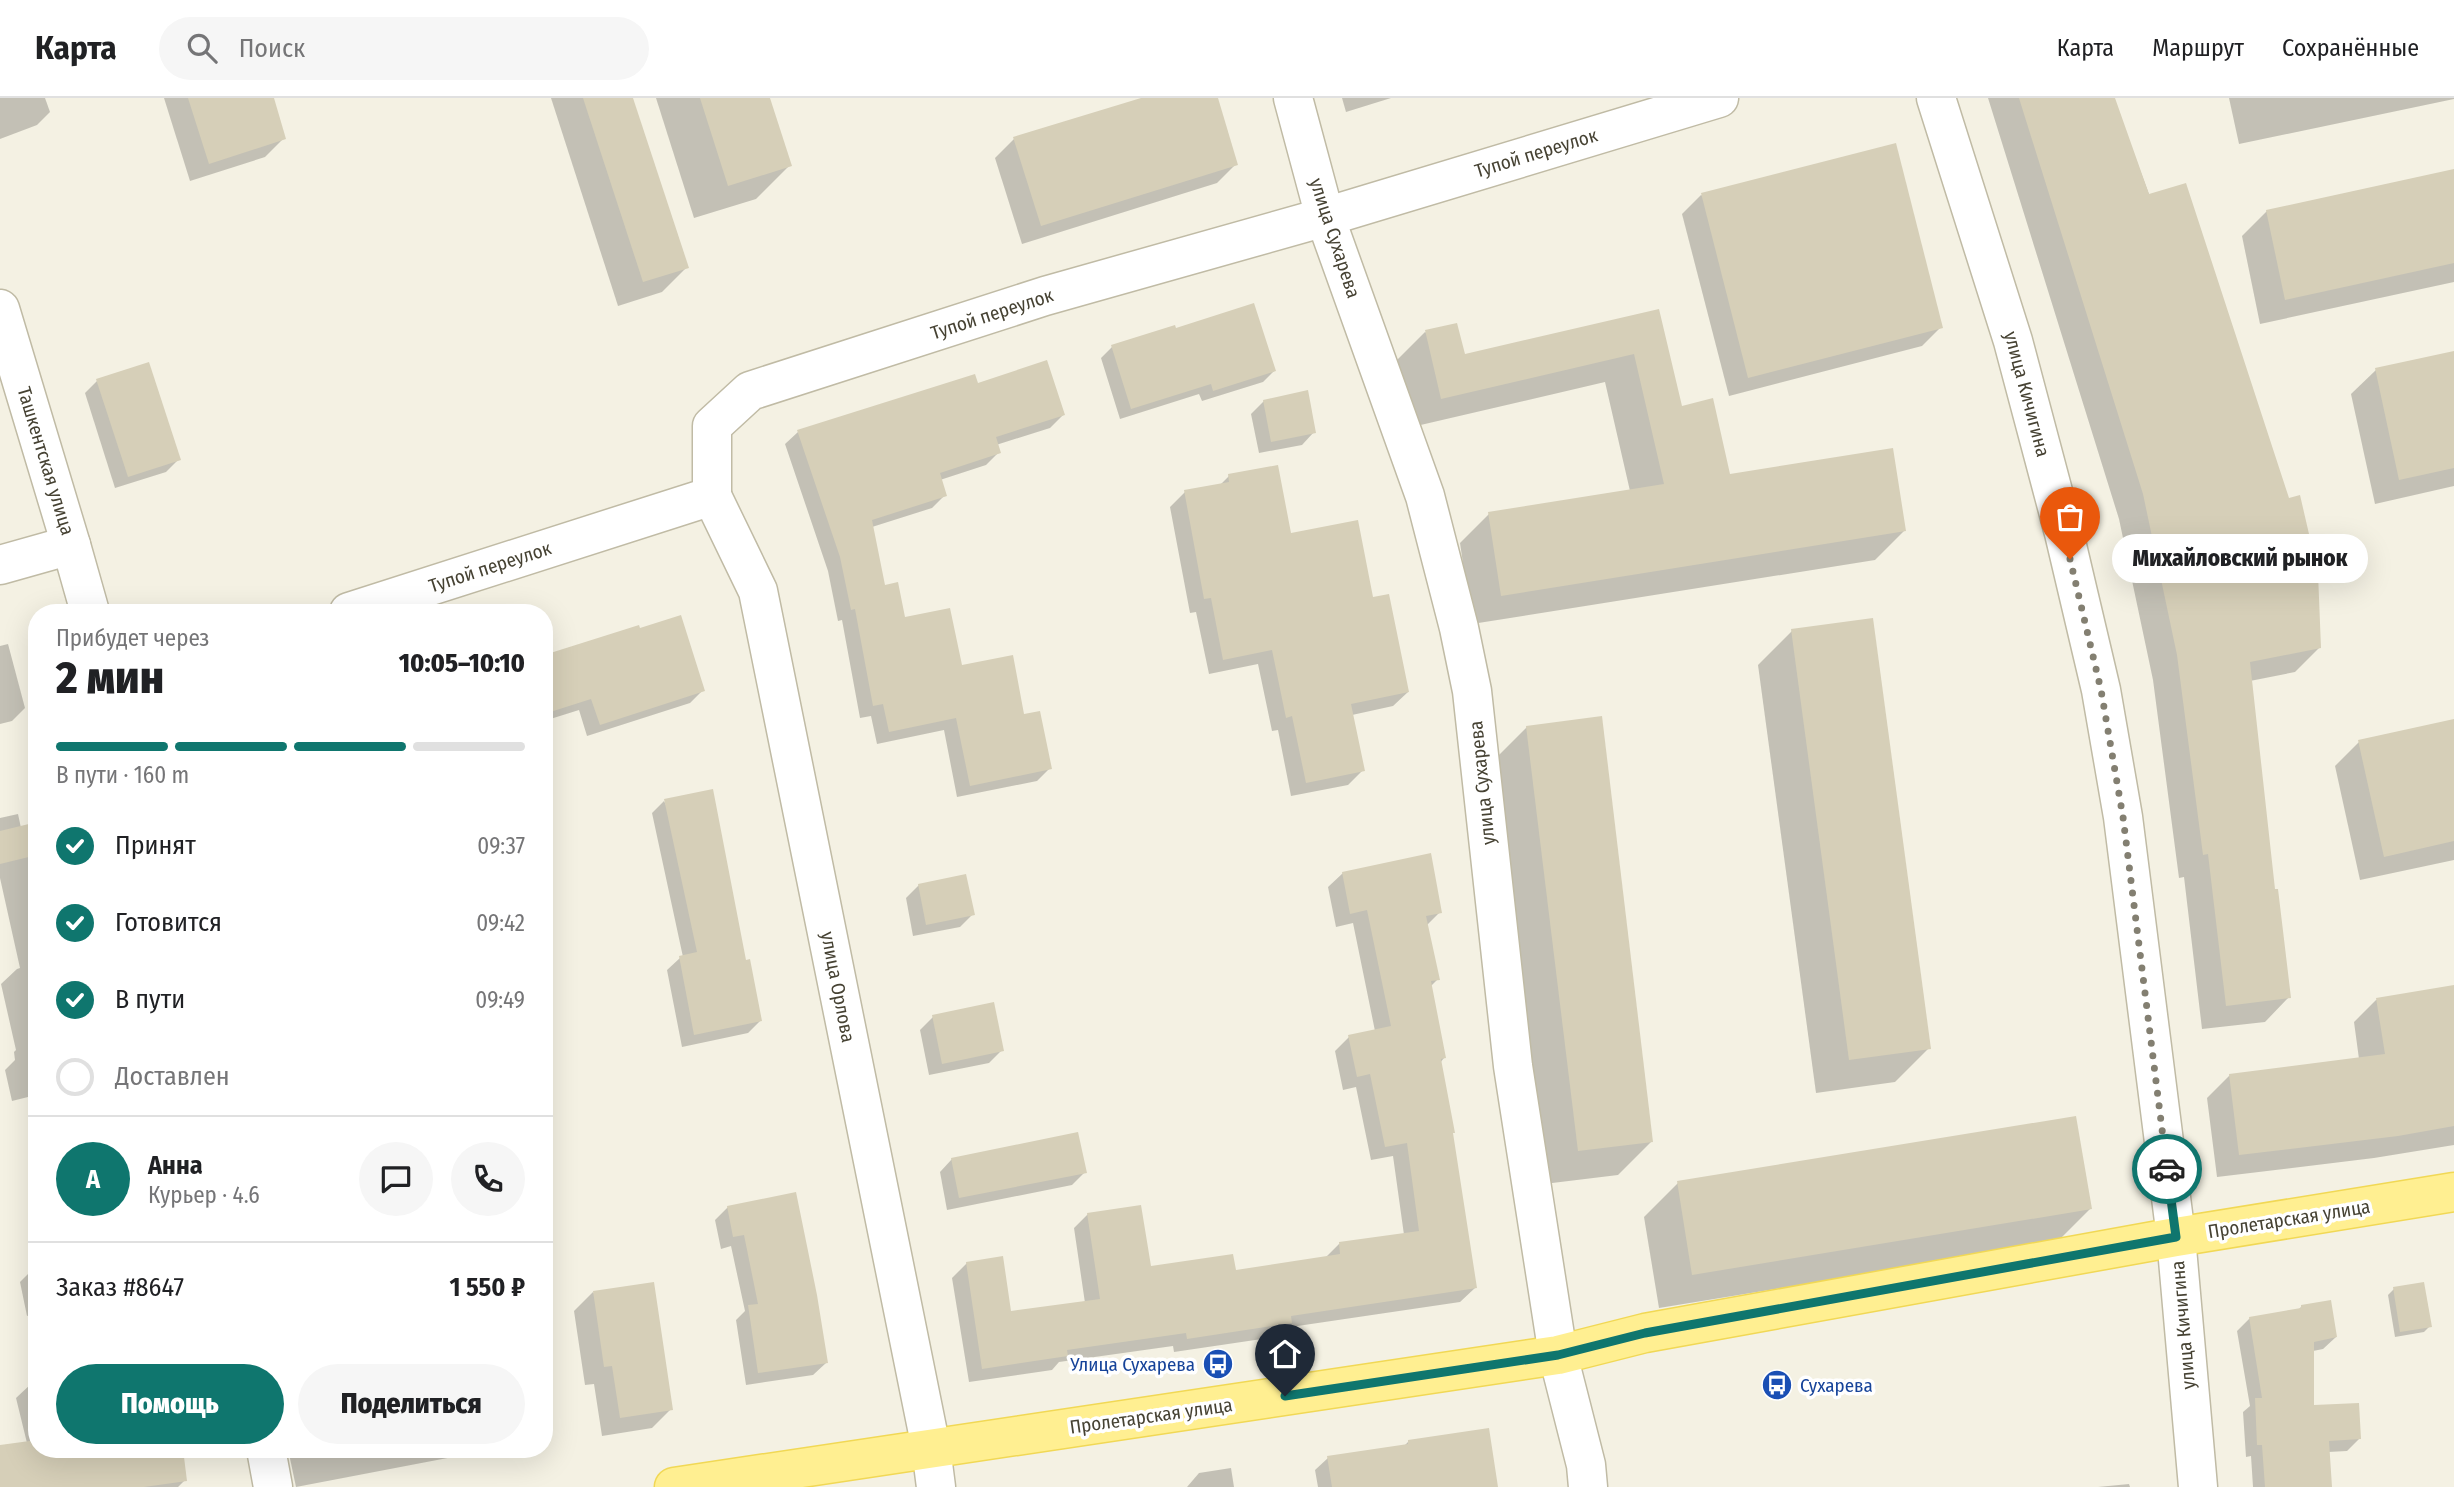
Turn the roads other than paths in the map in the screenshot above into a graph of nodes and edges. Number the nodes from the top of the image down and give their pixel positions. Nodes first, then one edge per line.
1 (1293, 98) edge
2 (1719, 98) edge
3 (1937, 98) edge
4 (1325, 217) junction
5 (0, 309) edge
6 (712, 496) junction
7 (72, 545) junction
8 (0, 565) edge
9 (88, 604) edge
10 (374, 604) edge
11 (2454, 1192) edge
12 (2176, 1237) junction
13 (1558, 1355) junction
14 (931, 1448) junction
15 (268, 1458) edge
16 (273, 1487) edge
17 (674, 1487) edge
18 (936, 1487) edge
19 (1588, 1487) edge
20 (2198, 1487) edge

1 - 4 street, улица Сухарева
2 - 4 street, Тупой переулок
3 - 12 street, улица Кичигина
4 - 6 street, Тупой переулок
4 - 13 street, улица Сухарева
5 - 7 street, Ташкентская улица
6 - 10 street, Тупой переулок
6 - 14 street, улица Орлова
7 - 8 street
7 - 9 street, Ташкентская улица
11 - 12 main road, Пролетарская улица
12 - 13 main road, Пролетарская улица
12 - 20 street, улица Кичигина
13 - 14 main road, Пролетарская улица
13 - 19 street, улица Сухарева
14 - 17 main road, Пролетарская улица
14 - 18 street, улица Орлова
15 - 16 street

